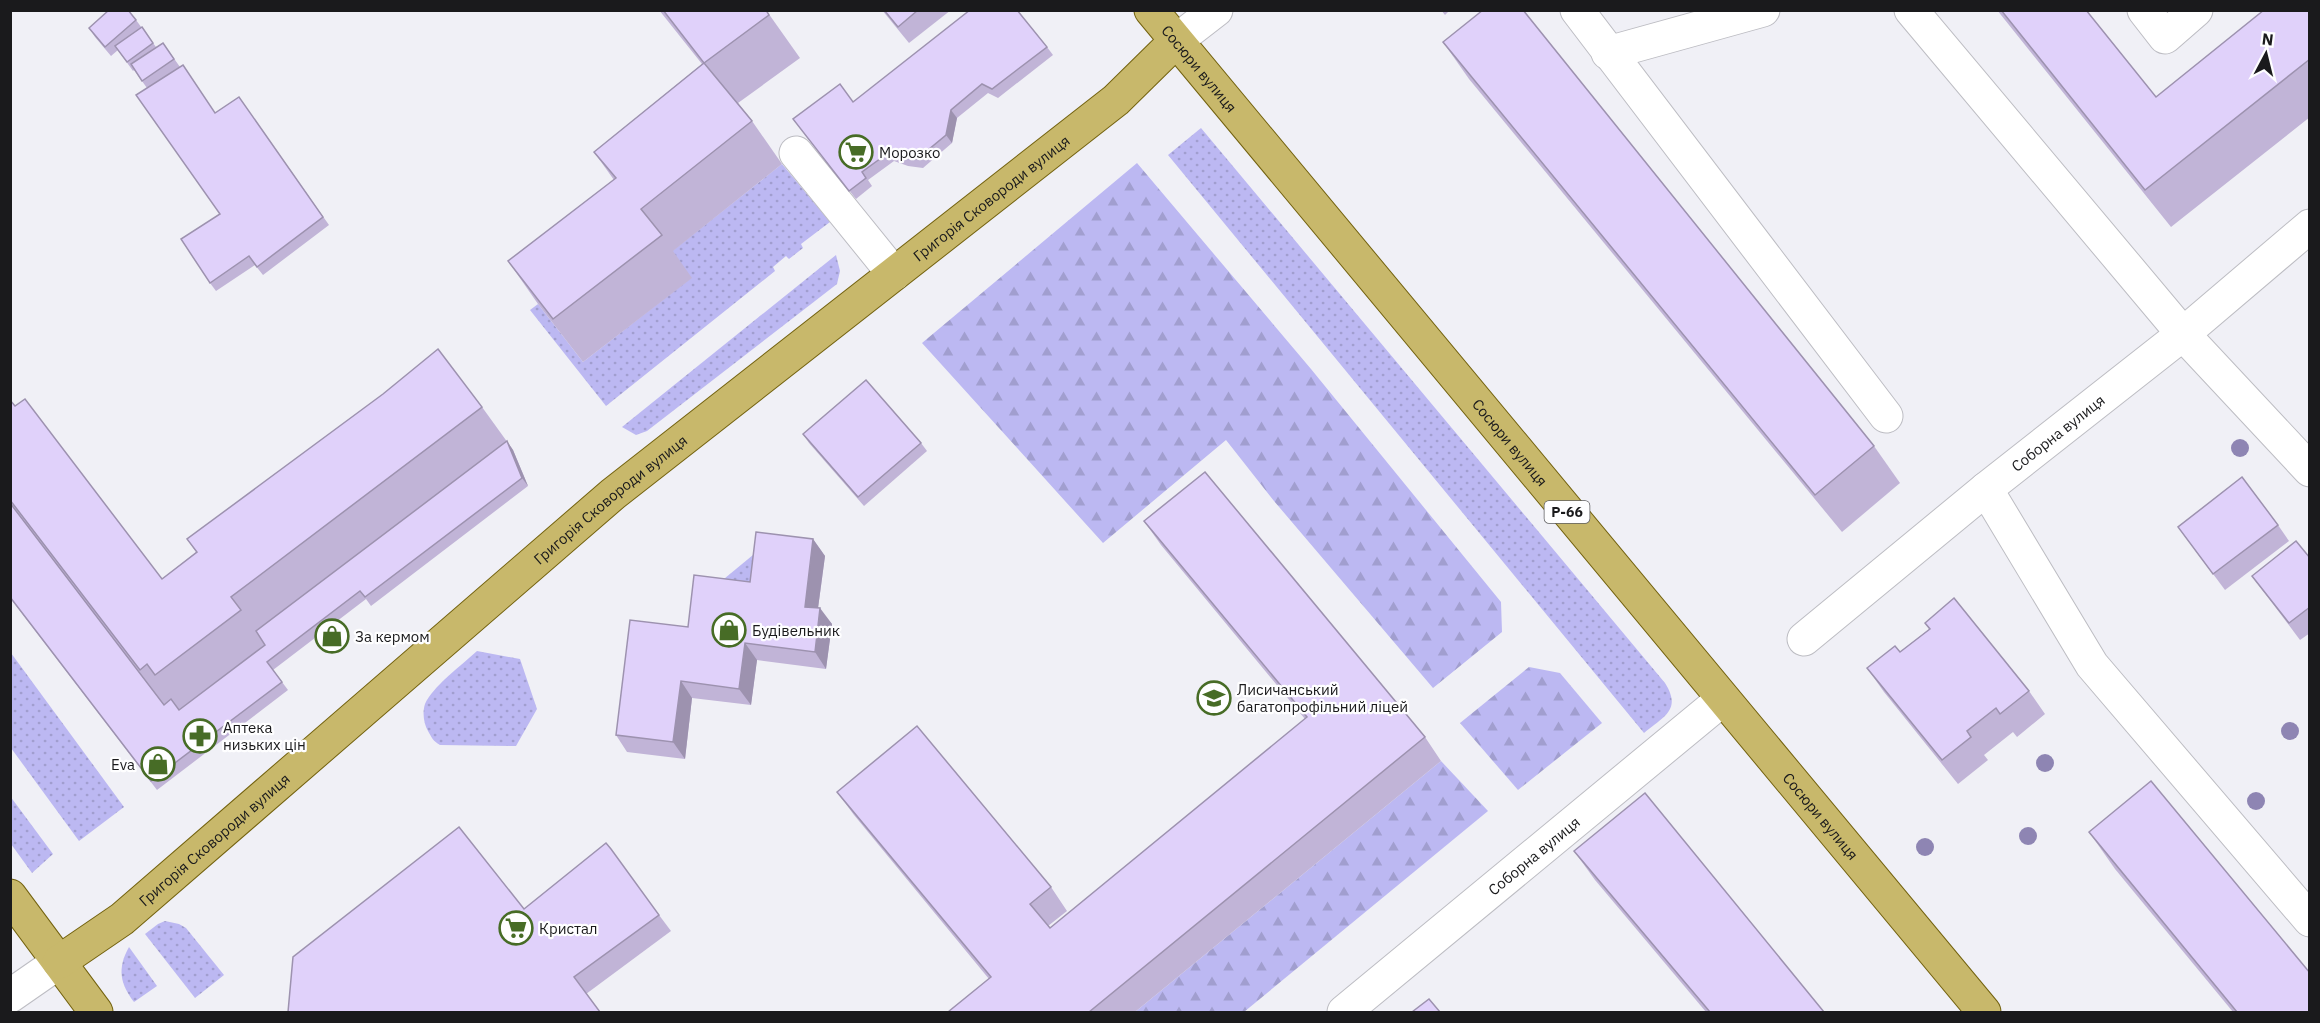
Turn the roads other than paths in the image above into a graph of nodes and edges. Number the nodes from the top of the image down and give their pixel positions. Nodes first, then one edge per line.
1 (1151, 10) edge
2 (1215, 10) edge
3 (1576, 10) edge
4 (1763, 10) edge
5 (1911, 10) edge
6 (2144, 10) edge
7 (2196, 10) edge
8 (1176, 41) junction
9 (1608, 53) junction
10 (796, 153) dead end
11 (2310, 226) edge
12 (894, 274) junction
13 (2183, 334) junction
14 (1886, 416) dead end
15 (2310, 470) edge
16 (1986, 489) junction
17 (1804, 639) dead end
18 (1723, 699) junction
19 (10, 896) edge
20 (2310, 920) edge
21 (59, 962) junction
22 (10, 996) edge
23 (96, 1012) edge
24 (1344, 1012) edge
25 (1984, 1012) edge

1 - 8 main road, Сосюри вулиця / Р-66
2 - 8 street, Григорія Сковороди вулиця
3 - 9 street
4 - 9 street
5 - 13 street
6 - 7 street
8 - 12 main road, Григорія Сковороди вулиця
8 - 18 main road, Сосюри вулиця / Р-66
9 - 14 street
10 - 12 street
11 - 13 street, Соборна вулиця
12 - 21 main road, Григорія Сковороди вулиця
13 - 15 street
13 - 16 street, Соборна вулиця
16 - 17 street, Соборна вулиця
16 - 20 street
18 - 24 street, Соборна вулиця
18 - 25 main road, Сосюри вулиця / Р-66
19 - 21 main road
21 - 22 street, Григорія Сковороди вулиця
21 - 23 main road

